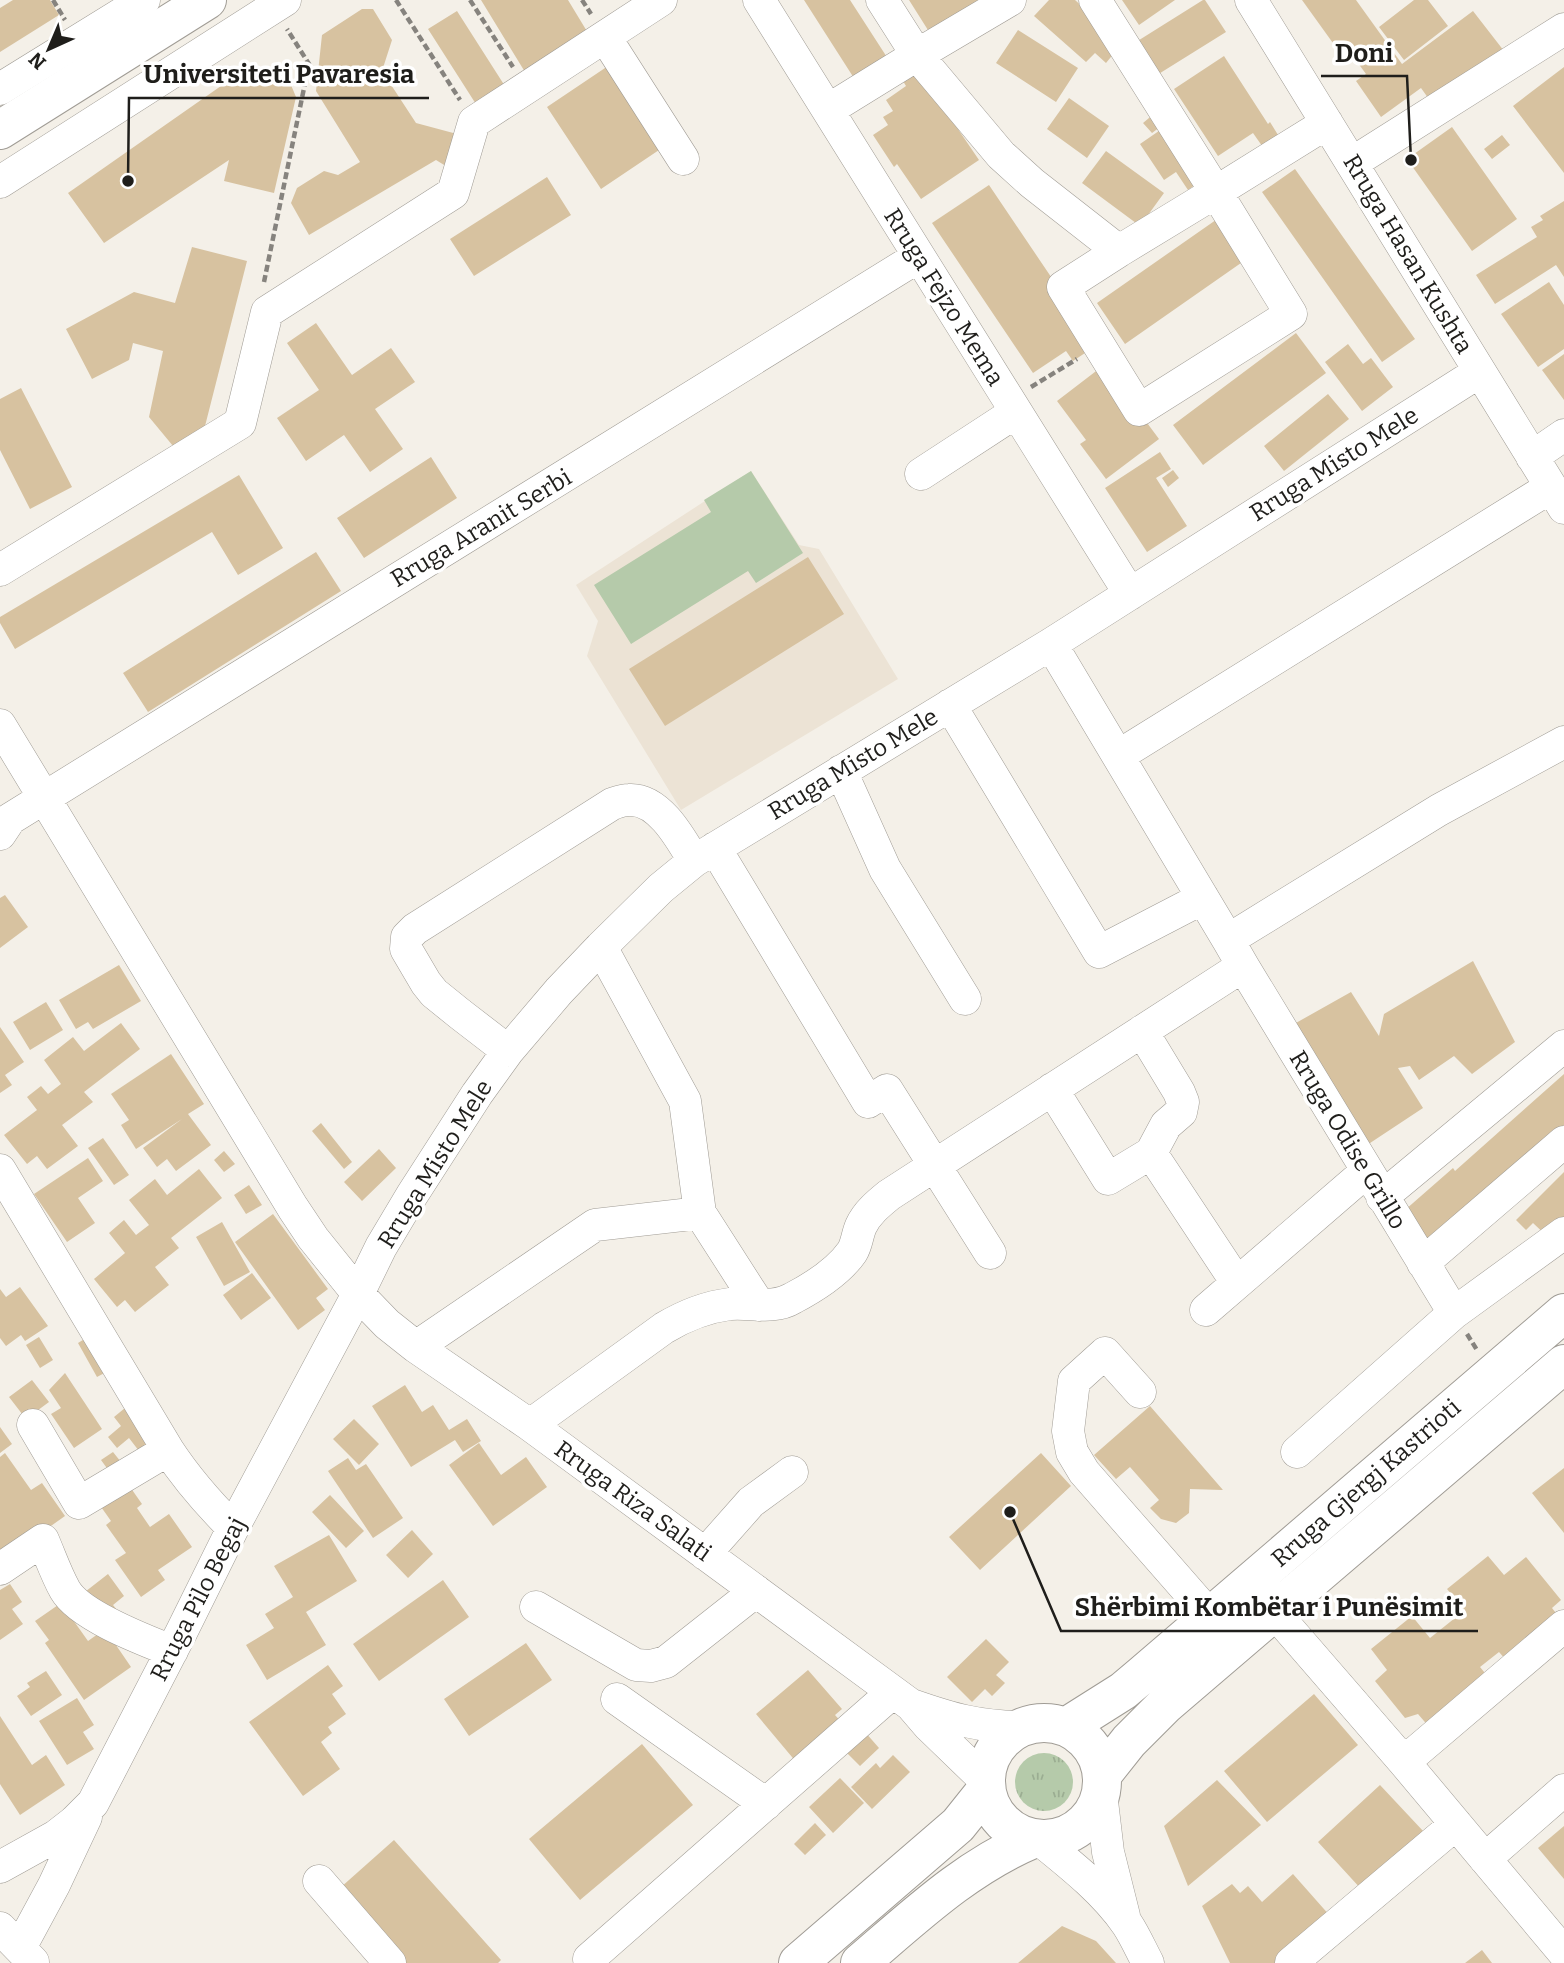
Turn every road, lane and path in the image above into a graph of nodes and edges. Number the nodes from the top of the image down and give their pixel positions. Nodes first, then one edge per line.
1 (144, 0) edge
2 (207, 0) edge
3 (396, 0) edge
4 (470, 0) edge
5 (661, 0) edge
6 (759, 0) edge
7 (883, 0) edge
8 (1010, 0) edge
9 (1095, 0) edge
10 (1251, 0) edge
11 (279, 4) edge
12 (1564, 29) edge
13 (605, 37) junction
14 (917, 55) junction
15 (526, 88) junction
16 (0, 89) edge
17 (828, 110) junction
18 (474, 122) junction
19 (1328, 122) junction
20 (0, 130) edge
21 (683, 159) dead end
22 (1352, 163) junction
23 (0, 182) edge
24 (1216, 192) junction
25 (1119, 251) junction
26 (918, 257) junction
27 (267, 312) junction
28 (1099, 346) junction
29 (1479, 372) junction
30 (1012, 407) junction
31 (1564, 435) edge
32 (1532, 457) junction
33 (921, 474) dead end
34 (1557, 497) edge
35 (0, 570) edge
36 (1130, 594) junction
37 (1051, 643) junction
38 (950, 705) junction
39 (0, 725) edge
40 (1564, 742) edge
41 (1118, 755) junction
42 (841, 771) junction
43 (44, 799) junction
44 (0, 834) edge
45 (705, 854) junction
46 (1203, 898) junction
47 (601, 947) junction
48 (1235, 953) junction
49 (965, 999) dead end
50 (1142, 1031) junction
51 (1564, 1046) edge
52 (508, 1051) junction
53 (1052, 1089) junction
54 (1564, 1142) edge
55 (1151, 1153) junction
56 (935, 1165) junction
57 (0, 1170) edge
58 (1374, 1184) junction
59 (701, 1213) junction
60 (1564, 1233) edge
61 (990, 1253) dead end
62 (1423, 1263) junction
63 (1237, 1283) junction
64 (358, 1294) junction
65 (759, 1305) junction
66 (1206, 1310) dead end
67 (1454, 1313) junction
68 (1564, 1313) edge
69 (416, 1346) junction
70 (1564, 1364) edge
71 (1492, 1374) junction
72 (1140, 1392) dead end
73 (33, 1425) dead end
74 (530, 1425) junction
75 (168, 1450) junction
76 (1297, 1452) dead end
77 (792, 1472) dead end
78 (233, 1528) junction
79 (705, 1554) junction
80 (0, 1569) edge
81 (756, 1591) junction
82 (536, 1607) dead end
83 (1274, 1612) junction
84 (1210, 1616) junction
85 (1564, 1626) edge
86 (172, 1651) junction
87 (902, 1698) junction
88 (617, 1699) dead end
89 (1022, 1727) junction
90 (1066, 1727) junction
91 (1404, 1762) junction
92 (1102, 1784) junction
93 (986, 1786) junction
94 (1564, 1790) edge
95 (93, 1803) junction
96 (766, 1804) junction
97 (1456, 1824) junction
98 (1036, 1839) junction
99 (1485, 1858) junction
100 (0, 1867) edge
101 (319, 1881) dead end
102 (1126, 1924) junction
103 (18, 1946) edge
104 (1564, 1953) edge
105 (589, 1959) dead end
106 (1298, 1961) edge
107 (390, 1963) edge
108 (798, 1963) edge
109 (860, 1963) edge
110 (1148, 1963) edge

1 - 16 street
2 - 20 main road
3 - 18 path
4 - 15 path
5 - 13 street
6 - 17 street, Rruga Fejzo Mema
7 - 14 street
8 - 14 street
9 - 24 street
10 - 19 street, Rruga Hasan Kushta
11 - 23 street
11 - 27 path
12 - 22 street
13 - 15 street
13 - 21 street
14 - 17 street
14 - 25 street
15 - 18 street
17 - 26 street, Rruga Fejzo Mema
18 - 27 street
19 - 22 street, Rruga Hasan Kushta
19 - 24 street
22 - 29 street, Rruga Hasan Kushta
24 - 25 street
24 - 28 street
25 - 28 street
26 - 30 street, Rruga Fejzo Mema
26 - 43 street, Rruga Aranit Serbi
27 - 35 street
28 - 30 path
29 - 32 street, Rruga Hasan Kushta
29 - 36 street, Rruga Misto Mele
30 - 33 street
30 - 36 street, Rruga Fejzo Mema
31 - 32 street
32 - 34 street, Rruga Hasan Kushta
34 - 41 street
36 - 37 street, Rruga Misto Mele
37 - 38 street, Rruga Misto Mele
37 - 41 street, Rruga Odise Grillo
38 - 42 street, Rruga Misto Mele
38 - 46 street
39 - 43 street, Rruga Riza Salati
40 - 48 street
41 - 46 street, Rruga Odise Grillo
42 - 45 street, Rruga Misto Mele
42 - 49 street
43 - 44 street, Rruga Aranit Serbi
43 - 64 street, Rruga Riza Salati
45 - 47 street, Rruga Misto Mele
45 - 52 street
45 - 56 street
46 - 48 street, Rruga Odise Grillo
47 - 52 street, Rruga Misto Mele
47 - 59 street
48 - 50 street
48 - 58 street, Rruga Odise Grillo
50 - 53 street
50 - 55 street
51 - 58 street
52 - 64 street, Rruga Misto Mele
53 - 55 street
53 - 56 street
54 - 62 street
55 - 63 street
56 - 61 street
56 - 65 street
57 - 75 street
58 - 62 street, Rruga Odise Grillo
58 - 63 street
59 - 65 street
59 - 69 street
60 - 67 street
62 - 67 street, Rruga Odise Grillo
63 - 66 street
64 - 69 street, Rruga Riza Salati
64 - 78 street, Rruga Pilo Begaj
65 - 74 street
67 - 71 path
67 - 76 street
68 - 71 main road, Rruga Gjergj Kastrioti
69 - 74 street, Rruga Riza Salati
70 - 83 main road, Rruga Gjergj Kastrioti
71 - 84 main road, Rruga Gjergj Kastrioti
72 - 84 street
73 - 75 street
74 - 79 street, Rruga Riza Salati
75 - 78 street
77 - 79 street
78 - 86 street, Rruga Pilo Begaj
79 - 81 street, Rruga Riza Salati
80 - 86 street
81 - 82 street
81 - 87 street, Rruga Riza Salati
83 - 91 street
83 - 92 main road, Rruga Gjergj Kastrioti
84 - 90 main road, Rruga Gjergj Kastrioti
85 - 91 street
86 - 95 street, Rruga Pilo Begaj
87 - 89 street
87 - 93 street
87 - 96 street
88 - 96 street
89 - 90 main road
89 - 93 main road
90 - 92 main road
91 - 97 street
92 - 98 main road
92 - 102 street
93 - 98 main road
93 - 108 main road
94 - 99 street
95 - 100 street, Rruga Pilo Begaj
95 - 103 street
96 - 105 street
97 - 99 street
97 - 106 street
98 - 102 street
98 - 109 main road
99 - 104 street
101 - 107 street
102 - 110 street

